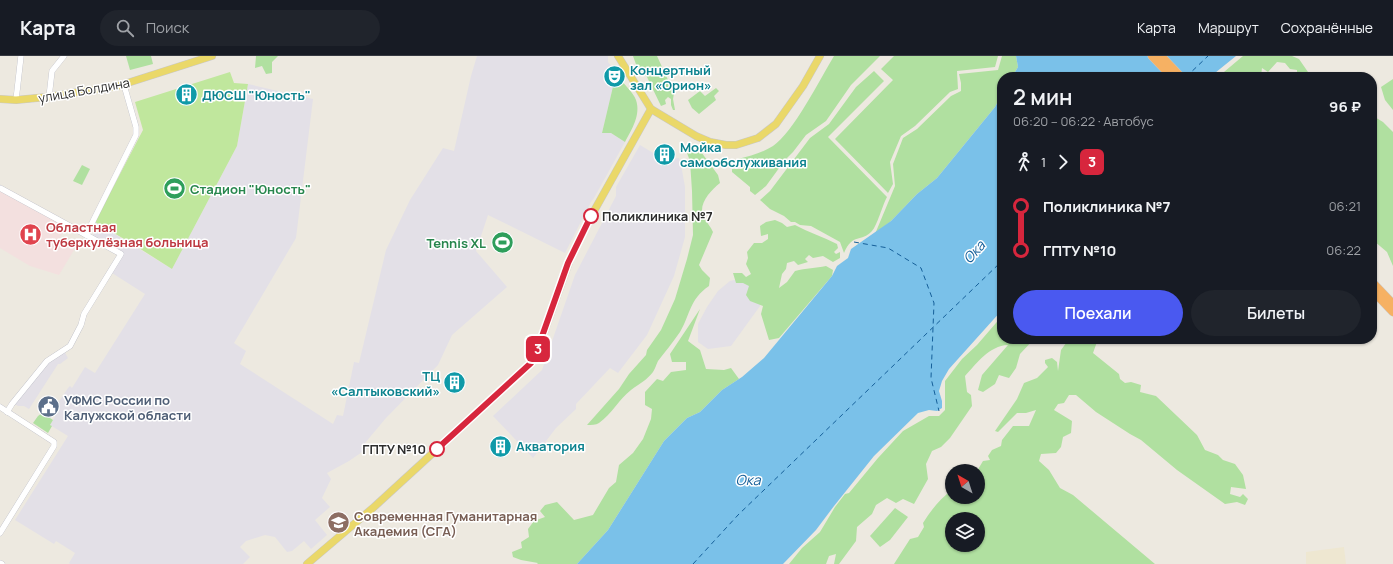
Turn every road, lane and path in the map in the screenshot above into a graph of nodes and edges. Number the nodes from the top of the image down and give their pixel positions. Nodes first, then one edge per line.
1 (21, 56) edge
2 (64, 56) edge
3 (212, 56) edge
4 (618, 56) edge
5 (820, 56) edge
6 (1152, 56) edge
7 (1161, 56) edge
8 (1167, 72) edge
9 (1176, 72) edge
10 (124, 85) junction
11 (50, 97) junction
12 (0, 99) edge
13 (16, 100) junction
14 (651, 109) junction
15 (0, 188) edge
16 (86, 234) junction
17 (1377, 287) edge
18 (1377, 295) edge
19 (1393, 304) edge
20 (1393, 312) edge
21 (0, 407) edge
22 (7, 412) junction
23 (0, 532) edge
24 (307, 564) edge

1 - 13 street
2 - 11 street
3 - 10 main road, улица Болдина
4 - 14 main road
5 - 14 main road
6 - 8 highway
7 - 9 highway
10 - 11 main road, улица Болдина
10 - 16 street
11 - 13 main road, улица Болдина
12 - 13 main road, улица Болдина
14 - 24 main road
15 - 16 street
16 - 22 street
17 - 19 highway
18 - 20 highway
21 - 22 street
22 - 23 street

